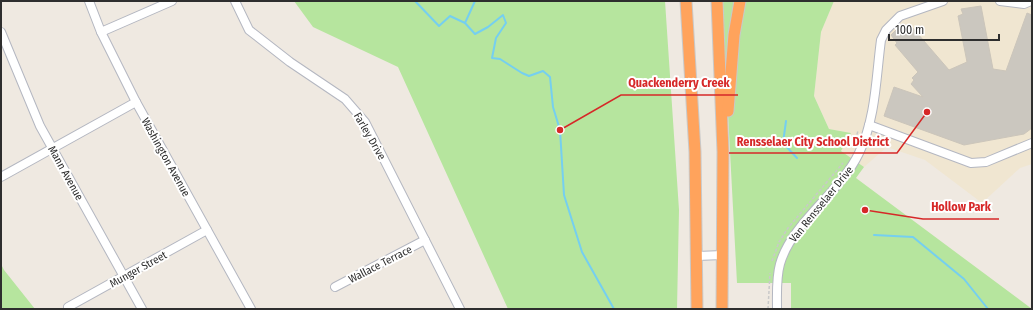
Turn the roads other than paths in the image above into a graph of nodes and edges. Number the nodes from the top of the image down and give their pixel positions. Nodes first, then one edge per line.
1 (89, 1) edge
2 (172, 1) edge
3 (235, 1) edge
4 (686, 1) edge
5 (717, 1) edge
6 (740, 1) edge
7 (944, 1) edge
8 (1000, 1) edge
9 (1031, 1) edge
10 (1, 32) edge
11 (102, 32) junction
12 (136, 102) junction
13 (869, 125) junction
14 (1032, 143) edge
15 (53, 150) junction
16 (1, 177) edge
17 (723, 184) junction
18 (207, 230) junction
19 (426, 240) junction
20 (723, 255) junction
21 (697, 256) junction
22 (124, 277) junction
23 (335, 287) dead end
24 (68, 307) dead end
25 (142, 309) edge
26 (251, 309) edge
27 (460, 309) edge
28 (697, 309) edge
29 (722, 309) edge
30 (777, 309) edge

1 - 11 street, Washington Avenue
2 - 11 street
3 - 19 street, Farley Drive
4 - 21 highway
5 - 17 highway
6 - 17 highway
7 - 13 street, Van Rensselaer Drive
8 - 9 street
10 - 15 street, Mann Avenue
11 - 12 street, Washington Avenue
12 - 15 street
12 - 18 street, Washington Avenue
13 - 14 street
13 - 30 street, Van Rensselaer Drive
15 - 16 street
15 - 22 street, Mann Avenue
17 - 20 highway
18 - 22 street, Munger Street
18 - 26 street, Washington Avenue
19 - 23 street, Wallace Terrace
19 - 27 street, Farley Drive
20 - 21 street
20 - 29 highway
21 - 28 highway
22 - 24 street, Munger Street
22 - 25 street, Mann Avenue

